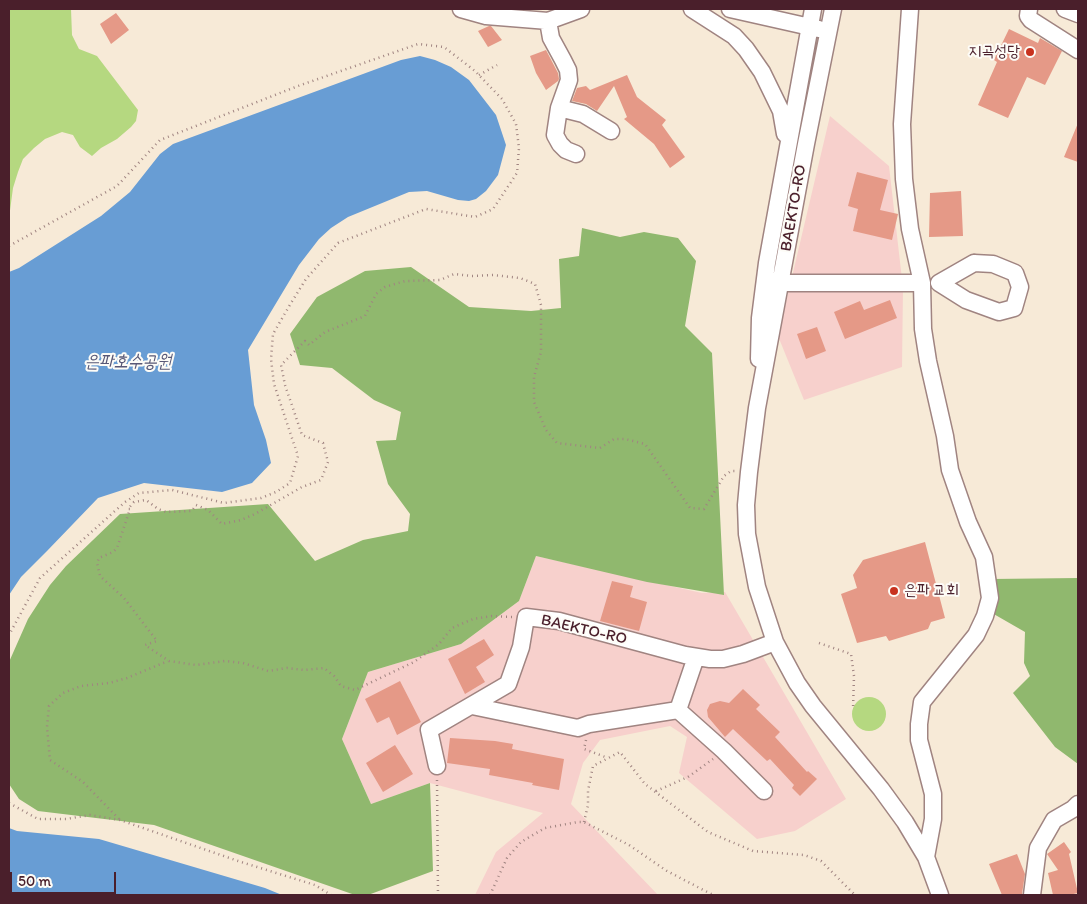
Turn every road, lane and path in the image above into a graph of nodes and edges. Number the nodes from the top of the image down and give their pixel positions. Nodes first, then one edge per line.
1 (462, 9) edge
2 (581, 9) edge
3 (692, 9) edge
4 (730, 9) edge
5 (813, 9) edge
6 (833, 9) edge
7 (910, 9) edge
8 (1029, 9) edge
9 (1065, 9) edge
10 (1078, 14) edge
11 (548, 21) junction
12 (809, 27) junction
13 (828, 32) junction
14 (1078, 50) edge
15 (497, 65) dead end
16 (479, 75) junction
17 (559, 108) junction
18 (611, 131) dead end
19 (576, 154) dead end
20 (785, 159) junction
21 (9, 246) edge
22 (773, 282) junction
23 (922, 282) junction
24 (749, 472) junction
25 (526, 617) junction
26 (9, 635) edge
27 (775, 642) junction
28 (820, 644) dead end
29 (696, 657) junction
30 (169, 661) junction
31 (472, 706) junction
32 (852, 709) dead end
33 (678, 710) junction
34 (584, 749) dead end
35 (724, 750) junction
36 (609, 759) junction
37 (437, 766) joint
38 (764, 791) dead end
39 (656, 792) junction
40 (9, 803) edge
41 (1078, 804) edge
42 (120, 820) junction
43 (584, 822) junction
44 (926, 857) junction
45 (330, 895) edge
46 (438, 895) edge
47 (490, 895) edge
48 (713, 895) edge
49 (855, 895) edge
50 (940, 895) edge
51 (1032, 895) edge

1 - 11 street
2 - 11 street
3 - 20 street
4 - 12 street
5 - 12 street, BAEKTO-RO
6 - 13 street, BAEKTO-RO
7 - 23 street
8 - 14 street
9 - 10 street
11 - 17 street
12 - 13 street
12 - 20 street, BAEKTO-RO
13 - 22 street, BAEKTO-RO
15 - 16 path
16 - 21 path
16 - 26 path
17 - 18 street
17 - 19 street
20 - 22 street, BAEKTO-RO
22 - 23 street
22 - 24 street, BAEKTO-RO
23 - 44 street
24 - 27 street, BAEKTO-RO
24 - 30 path
25 - 29 street, BAEKTO-RO
25 - 30 path
25 - 31 street, BAEKTO-RO
27 - 29 street, BAEKTO-RO
27 - 44 street, BAEKTO-RO
28 - 32 path
29 - 33 street
30 - 42 path
31 - 33 street
31 - 37 street, BAEKTO-RO
33 - 35 street
34 - 36 path
35 - 38 street
35 - 39 path
36 - 39 path
36 - 43 path
37 - 46 path
39 - 49 path
40 - 42 path
41 - 51 street
42 - 45 path
43 - 47 path
43 - 48 path
44 - 50 street, BAEKTO-RO

